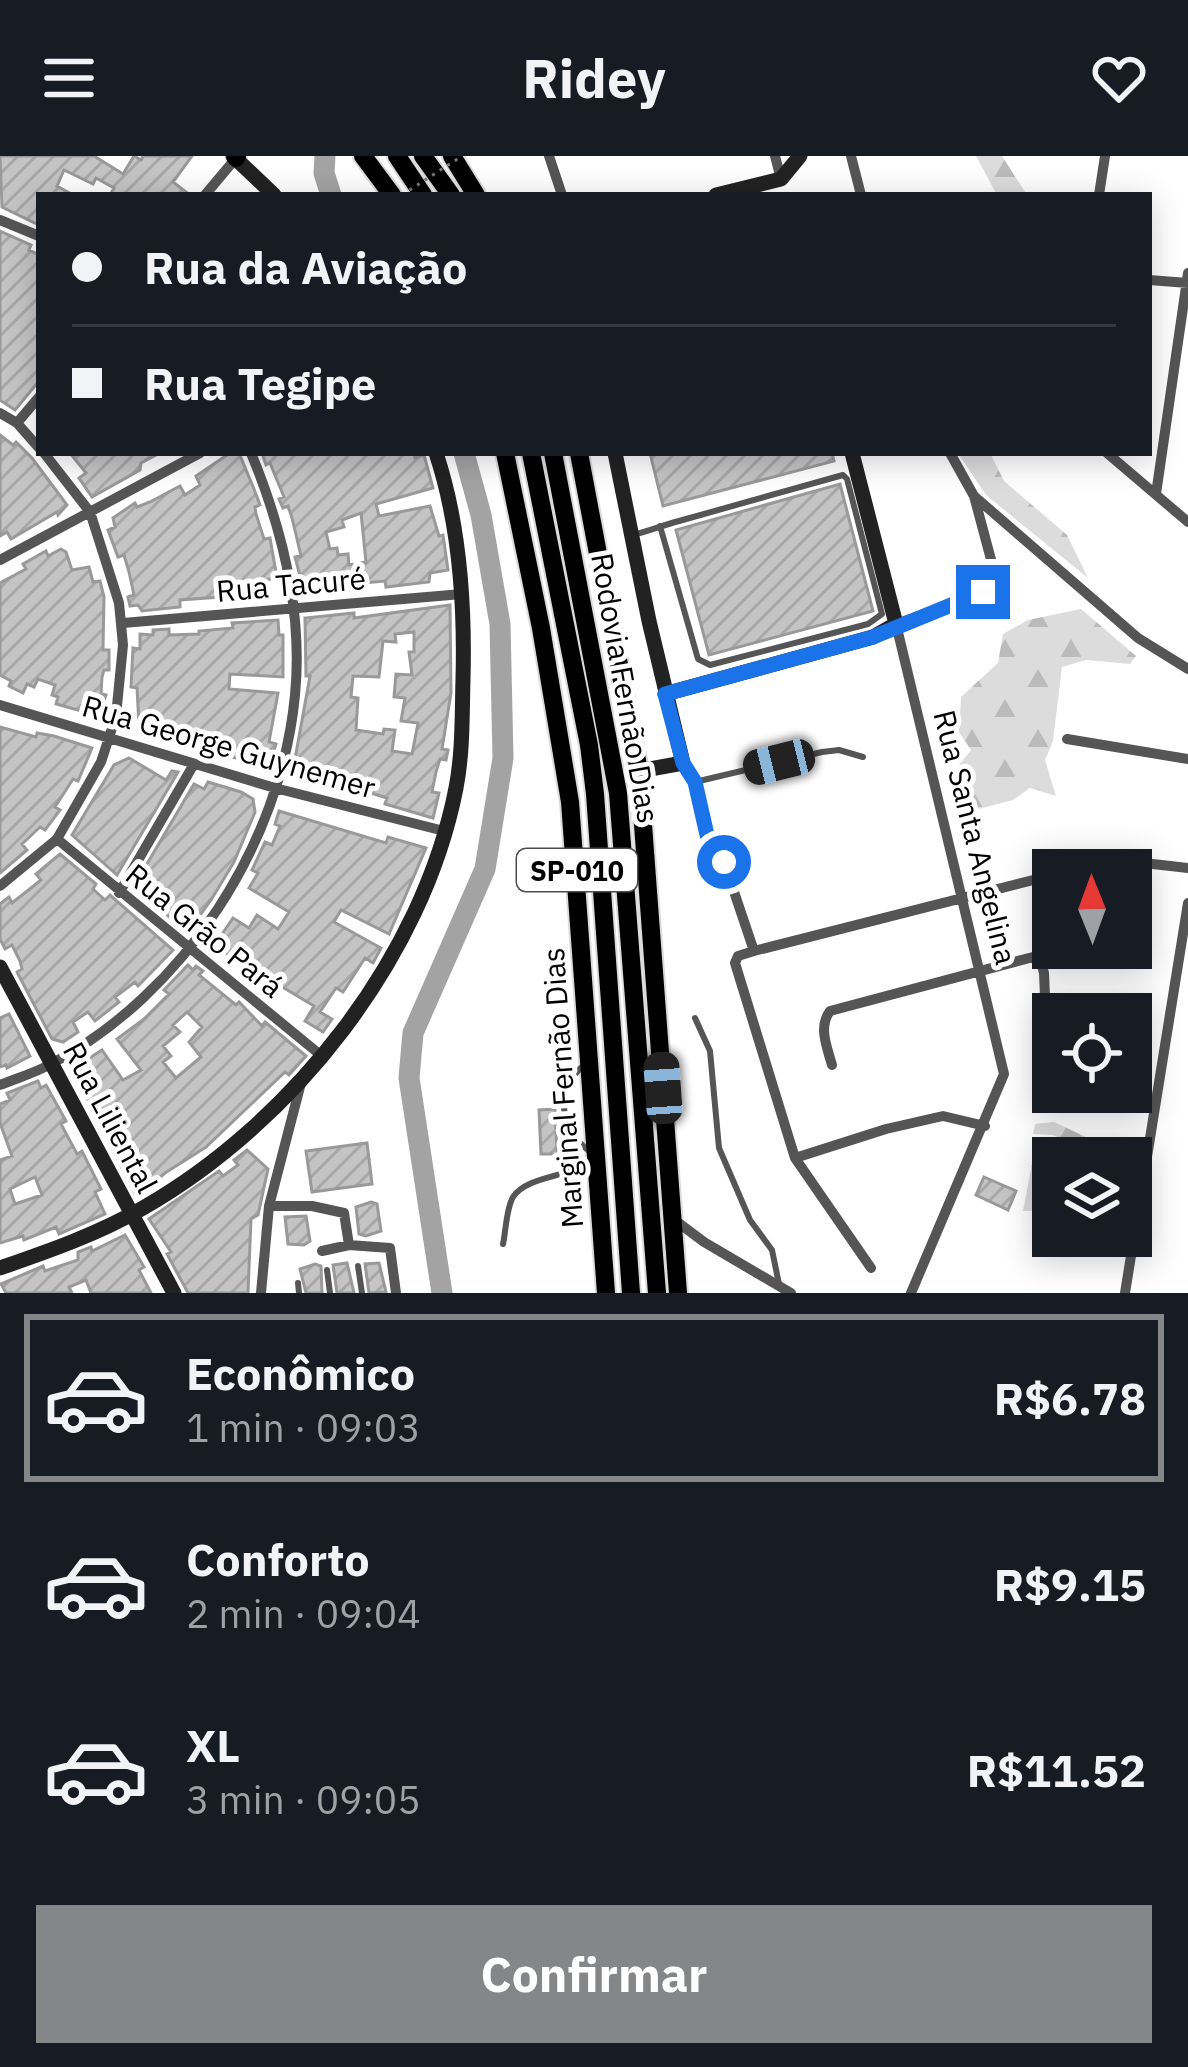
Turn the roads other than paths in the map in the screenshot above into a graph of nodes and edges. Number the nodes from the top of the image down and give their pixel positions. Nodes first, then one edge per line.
1 (364, 156) edge
2 (397, 156) edge
3 (423, 156) edge
4 (452, 156) edge
5 (549, 156) edge
6 (776, 156) edge
7 (800, 156) edge
8 (850, 156) edge
9 (1105, 156) edge
10 (235, 157) edge
11 (783, 187) edge
12 (208, 192) edge
13 (271, 192) edge
14 (390, 192) edge
15 (421, 192) edge
16 (449, 192) edge
17 (474, 192) edge
18 (561, 192) edge
19 (741, 192) edge
20 (860, 192) edge
21 (1099, 192) edge
22 (0, 220) edge
23 (36, 235) edge
24 (1188, 273) edge
25 (1152, 280) edge
26 (1187, 283) edge
27 (36, 401) edge
28 (0, 412) edge
29 (17, 423) junction
30 (36, 444) edge
31 (46, 456) edge
32 (194, 456) edge
33 (252, 456) edge
34 (437, 456) edge
35 (506, 456) edge
36 (532, 456) edge
37 (554, 456) edge
38 (579, 456) edge
39 (616, 456) edge
40 (853, 456) edge
41 (952, 456) edge
42 (1111, 456) edge
43 (1156, 494) junction
44 (974, 496) junction
45 (91, 512) junction
46 (1188, 522) edge
47 (661, 526) junction
48 (633, 535) junction
49 (0, 560) edge
50 (462, 594) junction
51 (292, 607) junction
52 (123, 623) junction
53 (896, 625) junction
54 (1188, 669) edge
55 (665, 694) junction
56 (0, 705) edge
57 (111, 739) junction
58 (1067, 739) dead end
59 (862, 757) dead end
60 (1188, 759) edge
61 (683, 763) junction
62 (194, 764) junction
63 (639, 771) junction
64 (695, 782) junction
65 (275, 788) junction
66 (444, 831) junction
67 (57, 839) junction
68 (1152, 864) edge
69 (1188, 868) edge
70 (1032, 879) edge
71 (0, 886) edge
72 (119, 893) junction
73 (964, 896) junction
74 (1188, 906) edge
75 (190, 947) junction
76 (751, 952) junction
77 (0, 967) edge
78 (980, 970) junction
79 (1043, 993) edge
80 (695, 1018) dead end
81 (324, 1057) junction
82 (590, 1060) junction
83 (52, 1064) junction
84 (832, 1065) dead end
85 (302, 1084) junction
86 (0, 1085) edge
87 (985, 1126) junction
88 (597, 1157) junction
89 (795, 1158) junction
90 (269, 1206) junction
91 (132, 1214) junction
92 (672, 1218) junction
93 (704, 1242) junction
94 (503, 1244) dead end
95 (350, 1246) junction
96 (322, 1251) dead end
97 (675, 1254) junction
98 (358, 1266) dead end
99 (0, 1268) edge
100 (871, 1268) dead end
101 (327, 1270) dead end
102 (785, 1290) edge
103 (174, 1293) edge
104 (261, 1293) edge
105 (330, 1293) edge
106 (362, 1293) edge
107 (396, 1293) edge
108 (606, 1293) edge
109 (631, 1293) edge
110 (657, 1293) edge
111 (678, 1293) edge
112 (911, 1293) edge
113 (1125, 1293) edge

1 - 14 highway
2 - 15 highway
3 - 16 highway
4 - 17 highway
5 - 18 street
6 - 11 street
7 - 11 street
8 - 20 street
9 - 21 street
10 - 12 street
10 - 13 street
11 - 19 street
22 - 23 street
24 - 26 street
25 - 26 street
26 - 43 street
27 - 29 street
28 - 29 street
29 - 30 street
31 - 45 street
32 - 45 street
33 - 51 street
34 - 50 street
35 - 82 highway, Marginal Fernão Dias / SP-010
36 - 109 highway, Rodovia Fernão Dias / SP-010
37 - 110 highway, Rodovia Fernão Dias / SP-010
38 - 63 highway, SP-010
39 - 48 street
40 - 53 street, Rua Santa Angelina
41 - 44 street
42 - 43 street
43 - 46 street
44 - 53 street
44 - 54 street
45 - 49 street
45 - 52 street
47 - 47 lane
47 - 48 lane
48 - 55 street
50 - 51 street, Rua Tacuré
50 - 66 street
51 - 52 street, Rua Tacuré
51 - 65 street
52 - 57 street
53 - 55 street
53 - 73 street, Rua Santa Angelina
55 - 61 street
56 - 57 street, Rua George Guynemer
57 - 62 street, Rua George Guynemer
57 - 67 street
58 - 60 street
59 - 64 lane
61 - 63 street
61 - 64 street
62 - 65 street, Rua George Guynemer
62 - 72 street
63 - 92 highway, SP-010
64 - 76 street
65 - 66 street, Rua George Guynemer
65 - 75 street
66 - 81 street
67 - 71 street
67 - 72 street, Rua Grão Pará
68 - 69 street
70 - 73 street
72 - 75 street, Rua Grão Pará
73 - 76 street
73 - 78 street, Rua Santa Angelina
74 - 113 street
75 - 81 street, Rua Grão Pará
75 - 83 street
76 - 89 street
77 - 83 street, Rua Liliental
78 - 79 street
78 - 84 street
78 - 87 street, Rua Santa Angelina
80 - 102 lane
81 - 85 street
82 - 88 highway, Marginal Fernão Dias / SP-010
82 - 88 lane
83 - 86 street
83 - 91 street, Rua Liliental
85 - 90 street
85 - 91 street
87 - 89 street
87 - 112 street, Rua Santa Angelina
88 - 94 lane
88 - 108 highway, Marginal Fernão Dias / SP-010
89 - 100 street
90 - 95 street
90 - 104 street
91 - 99 street
91 - 103 street, Rua Liliental
92 - 93 street
92 - 97 highway, SP-010
93 - 97 street
93 - 102 street
95 - 96 street
95 - 107 street
97 - 111 highway, SP-010
98 - 106 lane
101 - 105 lane

